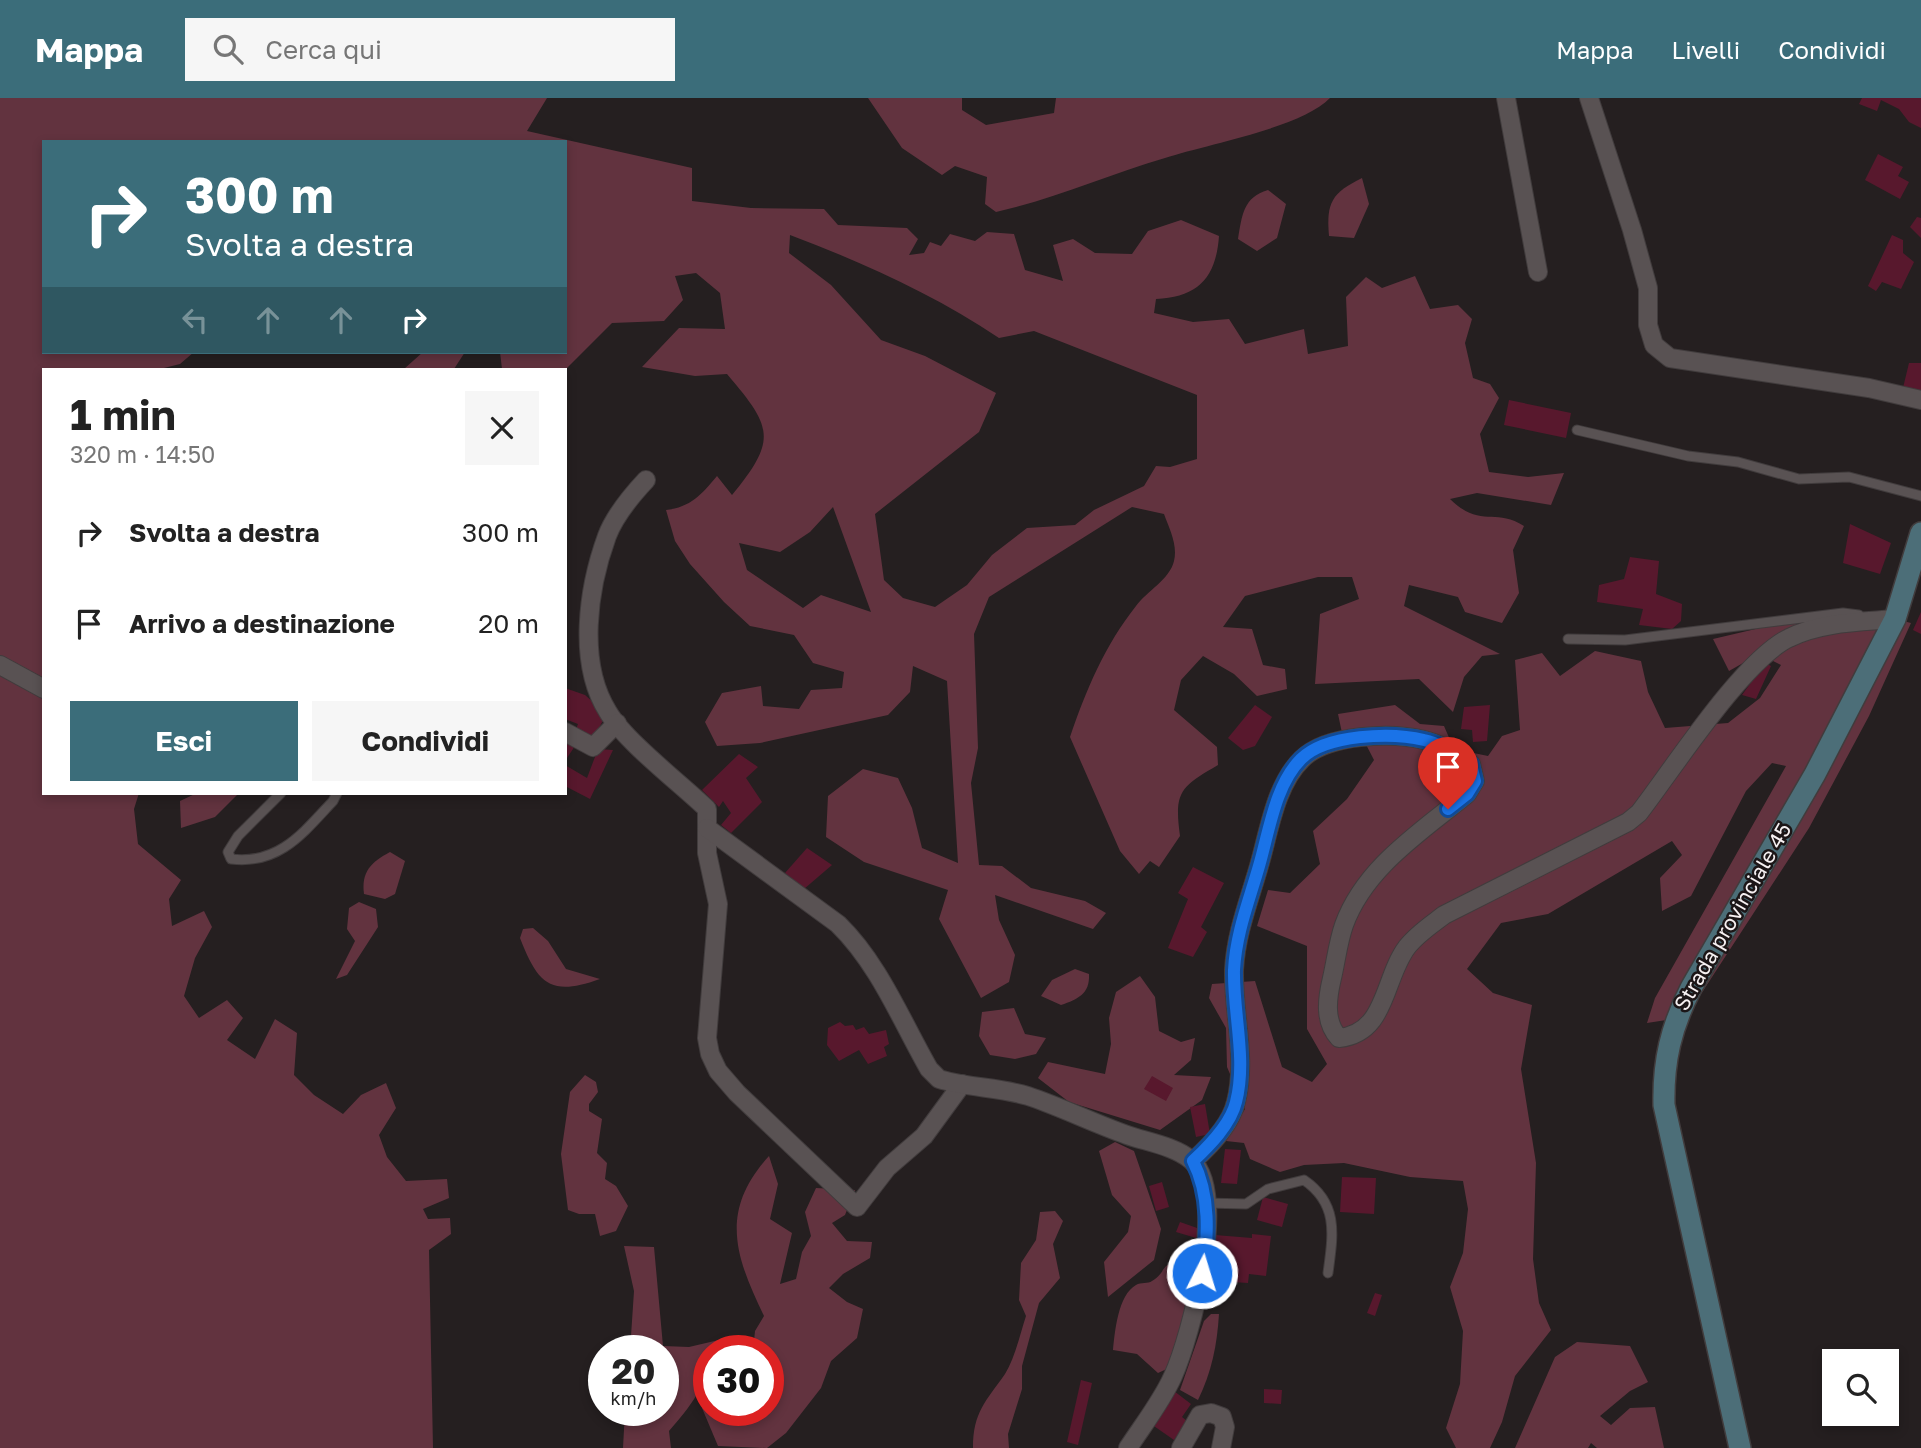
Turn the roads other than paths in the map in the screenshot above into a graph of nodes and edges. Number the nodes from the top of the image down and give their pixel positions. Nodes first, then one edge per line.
1 (1506, 98) edge
2 (1589, 98) edge
3 (1538, 272) dead end
4 (1921, 400) edge
5 (1577, 430) dead end
6 (646, 480) dead end
7 (1921, 496) edge
8 (1921, 533) edge
9 (1916, 567) edge
10 (1895, 619) junction
11 (1568, 639) dead end
12 (0, 665) edge
13 (42, 688) edge
14 (617, 723) junction
15 (567, 733) edge
16 (279, 795) edge
17 (336, 795) edge
18 (707, 828) junction
19 (962, 1084) junction
20 (1193, 1161) junction
21 (1206, 1203) junction
22 (1328, 1273) dead end
23 (1128, 1448) edge
24 (1181, 1448) edge
25 (1221, 1448) edge
26 (1740, 1448) edge

1 - 3 street
2 - 4 street
5 - 7 lane
6 - 14 street
8 - 9 main road, Strada provinciale 45
9 - 10 main road, Strada provinciale 45
10 - 11 lane
10 - 20 street
10 - 26 main road, Strada provinciale 45
12 - 13 street
14 - 15 street
14 - 18 street
16 - 17 lane
18 - 19 street
18 - 19 street
19 - 20 street
20 - 21 street
21 - 22 lane
21 - 23 street
24 - 25 street

